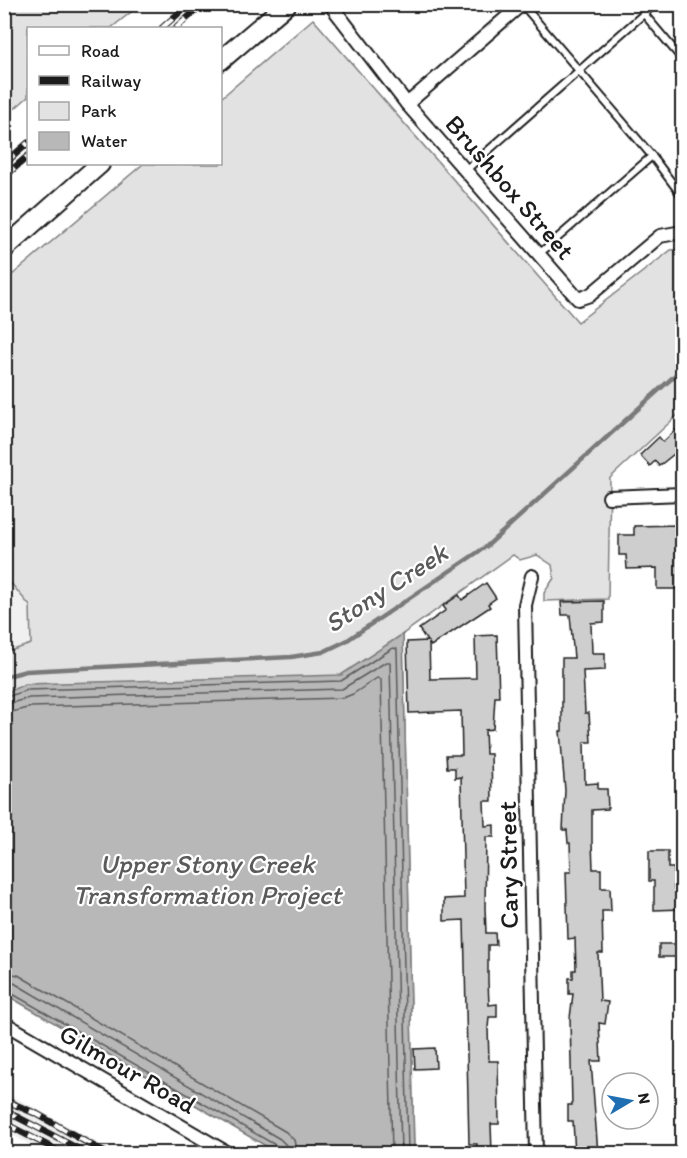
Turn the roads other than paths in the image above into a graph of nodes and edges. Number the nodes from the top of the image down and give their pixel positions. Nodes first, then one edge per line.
1 (287, 4) edge
2 (330, 4) edge
3 (522, 4) edge
4 (655, 4) edge
5 (644, 14) junction
6 (222, 59) edge
7 (682, 59) edge
8 (579, 71) junction
9 (407, 104) junction
10 (652, 156) junction
11 (99, 165) edge
12 (466, 170) junction
13 (682, 196) edge
14 (682, 232) edge
15 (4, 249) edge
16 (538, 255) junction
17 (682, 494) edge
18 (609, 497) dead end
19 (532, 576) dead end
20 (4, 1023) edge
21 (229, 1154) edge
22 (536, 1154) edge

1 - 6 main road
2 - 9 street, Brushbox Street
3 - 8 lane
3 - 9 street
4 - 5 lane
5 - 7 lane
5 - 8 lane
8 - 10 lane
8 - 12 lane
9 - 12 street, Brushbox Street
10 - 13 lane
10 - 16 lane
11 - 15 main road
12 - 16 street, Brushbox Street
14 - 16 street, Brushbox Street
17 - 18 street
19 - 22 street, Cary Street
20 - 21 street, Gilmour Road

